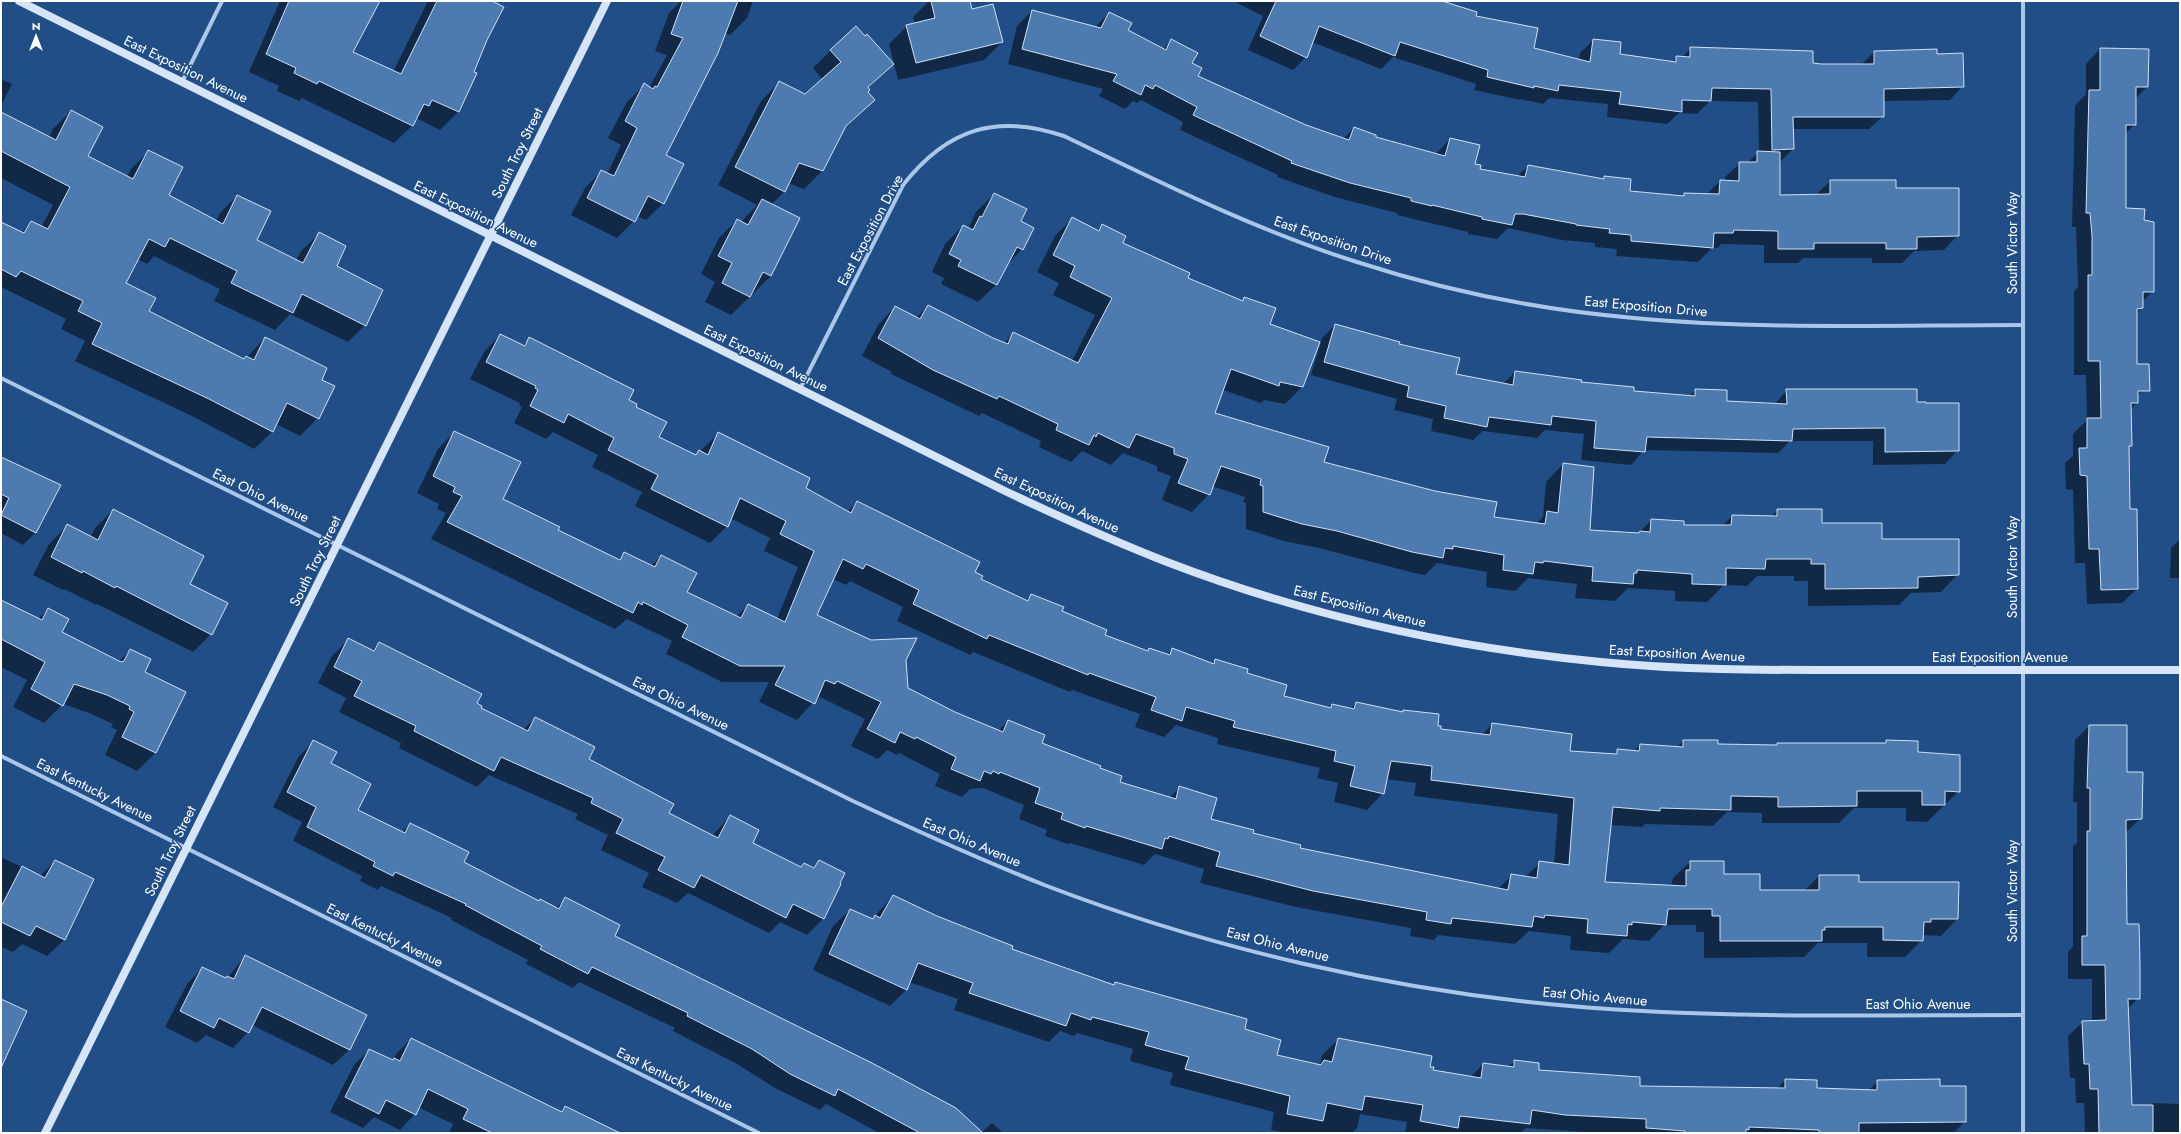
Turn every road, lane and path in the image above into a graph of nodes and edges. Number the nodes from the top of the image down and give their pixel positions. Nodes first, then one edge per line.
1 (19, 1) edge
2 (222, 1) edge
3 (607, 1) edge
4 (2023, 1) edge
5 (182, 82) junction
6 (491, 236) junction
7 (2023, 325) junction
8 (1, 378) edge
9 (800, 390) junction
10 (337, 545) junction
11 (2023, 670) junction
12 (2180, 670) edge
13 (1, 756) edge
14 (187, 848) junction
15 (2023, 1015) junction
16 (45, 1133) edge
17 (759, 1133) edge
18 (2023, 1133) edge

1 - 5 street, East Exposition Avenue
2 - 5 street
3 - 6 street, South Troy Street
4 - 7 street, South Victor Way
5 - 6 street, East Exposition Avenue
6 - 9 street, East Exposition Avenue
6 - 10 street, South Troy Street
7 - 9 street, East Exposition Drive
7 - 11 street, South Victor Way
8 - 10 street, East Ohio Avenue
9 - 11 street, East Exposition Avenue
10 - 14 street, South Troy Street
10 - 15 street, East Ohio Avenue
11 - 12 street, East Exposition Avenue
11 - 15 street, South Victor Way
13 - 14 street, East Kentucky Avenue
14 - 16 street, South Troy Street
14 - 17 street, East Kentucky Avenue
15 - 18 street, South Victor Way

